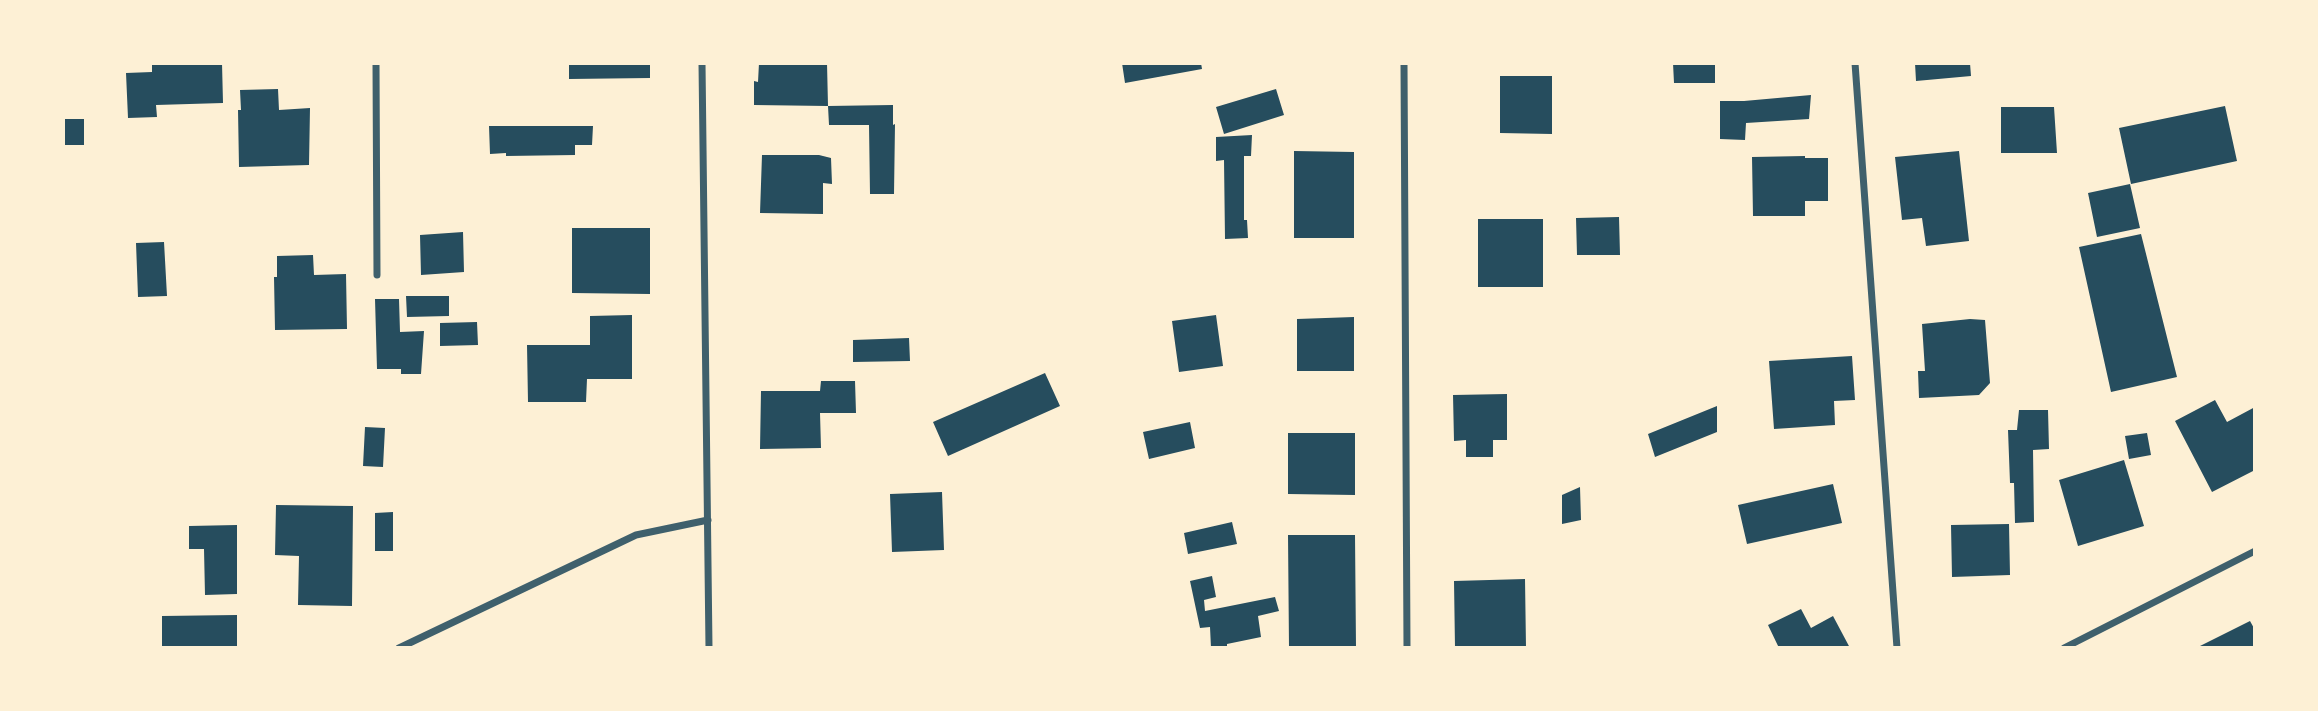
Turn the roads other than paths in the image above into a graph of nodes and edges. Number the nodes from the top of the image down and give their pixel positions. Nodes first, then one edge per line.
1 (376, 63) edge
2 (702, 63) edge
3 (1405, 63) edge
4 (1854, 63) edge
5 (377, 275) dead end
6 (708, 520) junction
7 (2255, 551) edge
8 (399, 648) edge
9 (709, 648) edge
10 (1407, 648) edge
11 (1897, 648) edge
12 (2064, 648) edge

1 - 5 street
2 - 6 street
3 - 10 street
4 - 11 street
6 - 8 street
6 - 9 street
7 - 12 street

